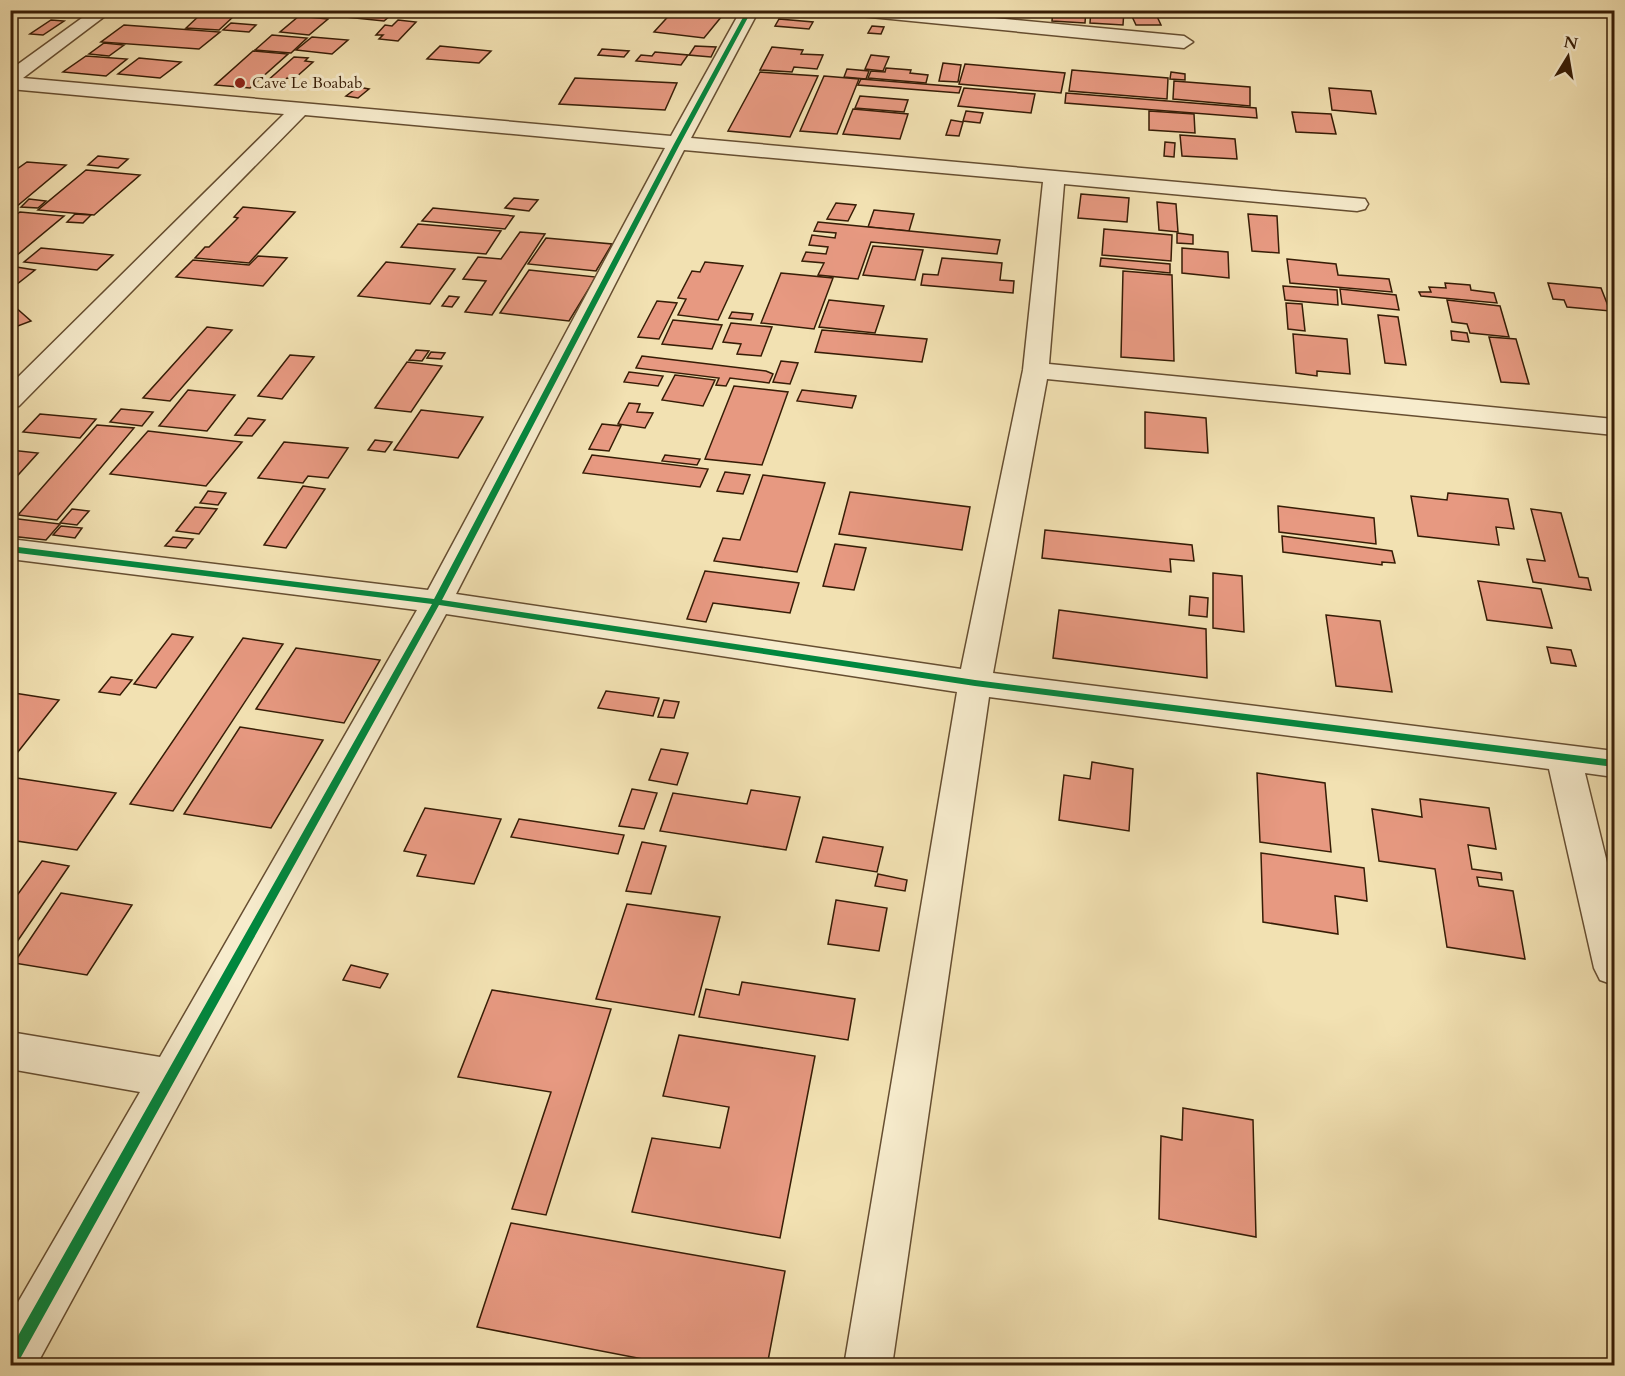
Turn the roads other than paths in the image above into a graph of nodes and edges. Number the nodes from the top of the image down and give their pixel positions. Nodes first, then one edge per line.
1 (105, 10) edge
2 (750, 10) edge
3 (850, 10) edge
4 (1184, 42) dead end
5 (10, 81) edge
6 (298, 111) junction
7 (677, 144) junction
8 (1054, 177) junction
9 (1357, 204) dead end
10 (1036, 370) junction
11 (10, 400) edge
12 (1614, 427) edge
13 (10, 549) edge
14 (437, 602) junction
15 (975, 683) junction
16 (1564, 758) junction
17 (1614, 764) edge
18 (1614, 968) edge
19 (10, 1050) edge
20 (170, 1078) junction
21 (10, 1364) edge
22 (868, 1365) edge

1 - 5 street
2 - 7 street
3 - 4 street
5 - 6 street
6 - 7 street
6 - 11 street
7 - 8 street
7 - 14 street
8 - 9 street
8 - 10 street
10 - 12 street
10 - 15 street
13 - 14 street
14 - 15 street
14 - 20 street
15 - 16 street
15 - 22 street
16 - 17 street
16 - 18 street
19 - 20 street
20 - 21 street

